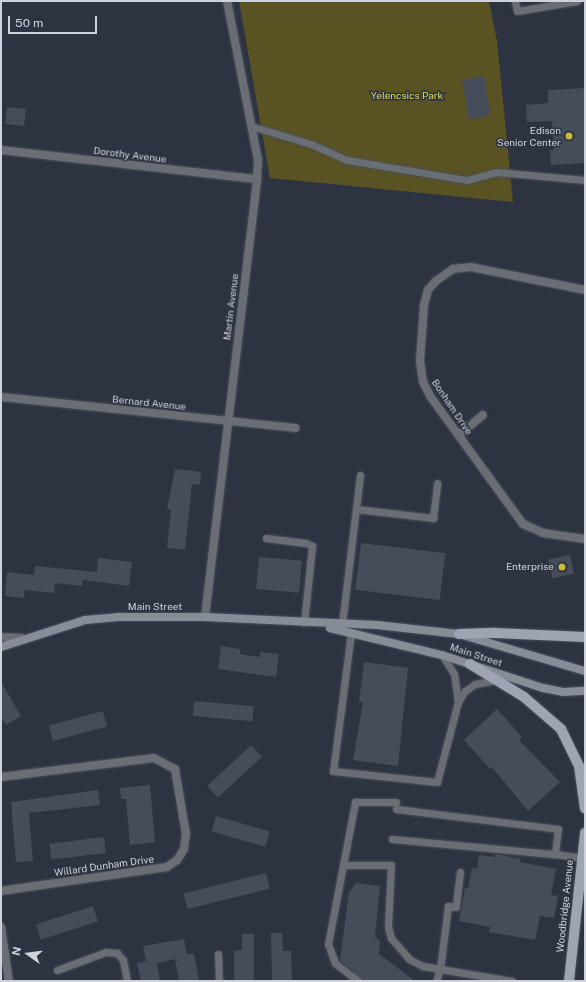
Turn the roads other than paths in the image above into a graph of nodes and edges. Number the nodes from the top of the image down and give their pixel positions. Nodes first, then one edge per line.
1 (227, 1) edge
2 (515, 1) edge
3 (577, 1) edge
4 (251, 126) junction
5 (1, 150) edge
6 (257, 179) junction
7 (585, 180) edge
8 (585, 290) edge
9 (1, 397) edge
10 (483, 415) dead end
11 (228, 421) junction
12 (295, 428) dead end
13 (459, 436) junction
14 (360, 475) dead end
15 (437, 483) dead end
16 (356, 510) junction
17 (266, 538) dead end
18 (585, 539) edge
19 (205, 618) junction
20 (304, 623) junction
21 (313, 624) junction
22 (342, 624) junction
23 (351, 633) junction
24 (459, 634) junction
25 (1, 637) edge
26 (585, 637) edge
27 (22, 638) junction
28 (1, 647) edge
29 (442, 655) junction
30 (470, 664) junction
31 (585, 671) edge
32 (497, 680) junction
33 (585, 691) edge
34 (458, 702) junction
35 (1, 777) edge
36 (585, 809) edge
37 (585, 833) edge
38 (392, 839) dead end
39 (555, 854) junction
40 (582, 858) junction
41 (343, 865) junction
42 (460, 872) dead end
43 (1, 891) edge
44 (1, 927) edge
45 (218, 954) dead end
46 (57, 970) dead end
47 (440, 970) junction
48 (9, 981) edge
49 (127, 981) edge
50 (219, 981) edge
51 (358, 981) edge
52 (436, 981) edge
53 (512, 981) edge
54 (569, 981) edge

1 - 4 street, Martin Avenue
2 - 3 lane
4 - 6 street, Martin Avenue
4 - 7 lane
5 - 6 street, Dorothy Avenue
6 - 11 street, Martin Avenue
8 - 13 street, Bonham Drive
9 - 11 street, Bernard Avenue
10 - 13 street
11 - 12 street, Bernard Avenue
11 - 19 street, Martin Avenue
13 - 18 street, Bonham Drive
14 - 16 lane
15 - 16 lane
16 - 22 lane
17 - 20 lane
19 - 20 main road, Main Street
19 - 27 main road, Main Street
20 - 21 main road, Main Street
21 - 22 main road, Main Street
21 - 23 main road, Main Street
22 - 24 main road, Main Street
23 - 29 main road, Main Street
23 - 34 lane
24 - 26 main road
24 - 31 main road, Main Street
25 - 27 street
27 - 28 main road, Main Street
29 - 30 main road, Main Street
29 - 34 lane
30 - 32 main road
30 - 33 main road, Main Street
32 - 34 lane
32 - 36 main road
35 - 43 street, Willard Dunham Drive
37 - 40 main road, Woodbridge Avenue
38 - 39 lane
39 - 40 lane
39 - 41 lane
40 - 54 main road, Woodbridge Avenue
41 - 47 lane
41 - 51 lane
42 - 47 lane
44 - 48 street
45 - 50 lane
46 - 49 lane
47 - 52 lane
47 - 53 lane

